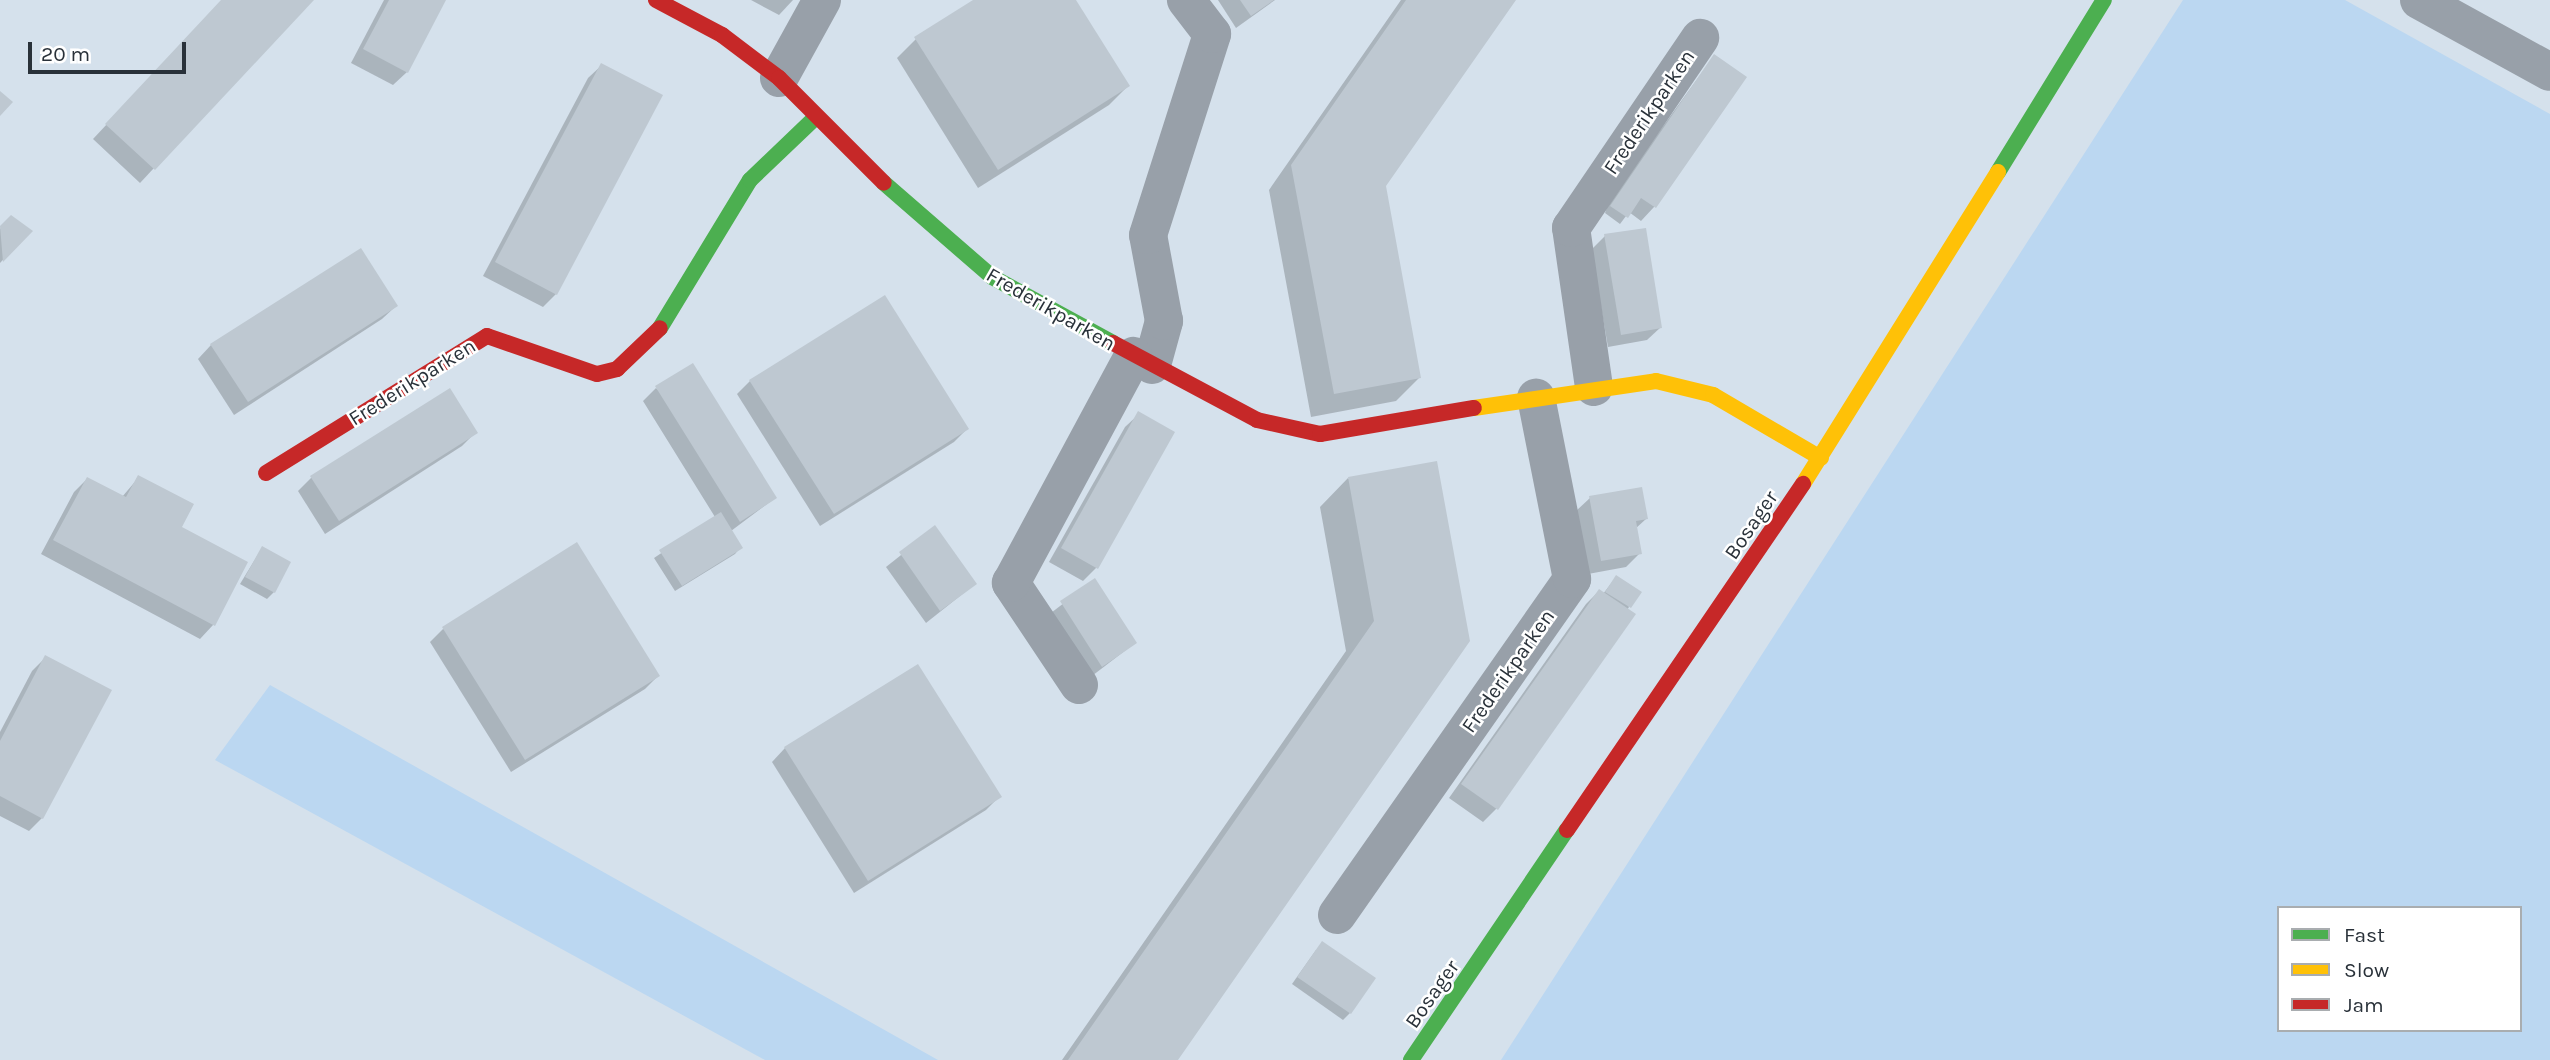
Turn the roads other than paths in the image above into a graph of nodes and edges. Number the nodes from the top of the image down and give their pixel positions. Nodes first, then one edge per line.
1 (656, 0) edge
2 (822, 0) edge
3 (1186, 0) edge
4 (2104, 0) edge
5 (2419, 0) edge
6 (1700, 38) dead end
7 (2550, 72) edge
8 (779, 79) junction
9 (816, 117) junction
10 (1143, 361) junction
11 (1594, 387) junction
12 (1536, 398) junction
13 (1821, 458) junction
14 (266, 473) dead end
15 (1079, 685) dead end
16 (1337, 915) dead end
17 (1411, 1060) edge

1 - 8 street, Frederikparken
2 - 8 street
3 - 10 street, Frederikparken
4 - 13 street, Bosager
5 - 7 street
6 - 11 street, Frederikparken
8 - 9 street, Frederikparken
9 - 10 street, Frederikparken
9 - 14 street, Frederikparken
10 - 12 street, Frederikparken
10 - 15 street, Frederikparken
11 - 12 street, Frederikparken
11 - 13 street, Frederikparken
12 - 16 street, Frederikparken
13 - 17 street, Bosager

